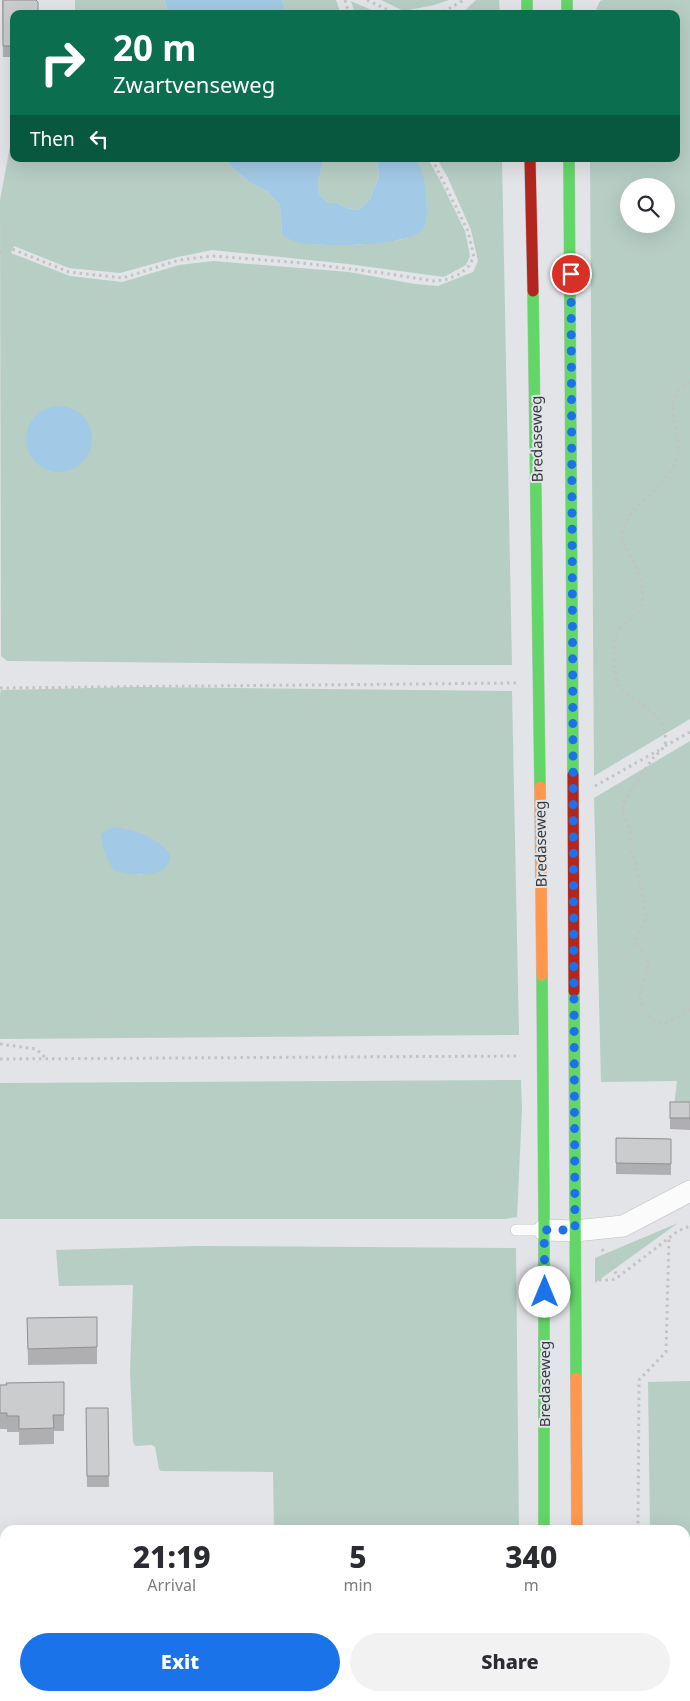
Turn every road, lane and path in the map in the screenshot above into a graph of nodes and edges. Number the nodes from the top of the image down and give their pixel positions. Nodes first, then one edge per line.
1 (367, 0) edge
2 (464, 0) edge
3 (388, 10) edge
4 (446, 10) edge
5 (434, 162) edge
6 (530, 162) edge
7 (569, 162) edge
8 (0, 252) edge
9 (690, 382) edge
10 (560, 419) dead end
11 (545, 420) dead end
12 (536, 438) junction
13 (571, 438) junction
14 (521, 683) dead end
15 (0, 688) edge
16 (690, 732) edge
17 (664, 747) junction
18 (593, 788) dead end
19 (690, 1010) edge
20 (0, 1044) edge
21 (524, 1056) dead end
22 (0, 1059) edge
23 (47, 1059) junction
24 (690, 1191) edge
25 (690, 1226) edge
26 (516, 1230) dead end
27 (544, 1230) junction
28 (575, 1230) junction
29 (669, 1238) junction
30 (618, 1277) dead end
31 (544, 1525) edge
32 (577, 1525) edge
33 (638, 1525) edge

1 - 3 path
2 - 4 path
5 - 8 path
6 - 12 main road, Bredaseweg
7 - 13 main road
9 - 17 path
10 - 13 main road
11 - 12 main road
12 - 27 main road, Bredaseweg
13 - 28 main road
14 - 15 path
16 - 17 path
17 - 18 path
17 - 19 path
20 - 23 path
21 - 23 path
22 - 23 path
24 - 28 street
25 - 29 path
26 - 27 lane
27 - 28 street
27 - 31 main road, Bredaseweg
28 - 32 main road
29 - 30 path
29 - 33 path

